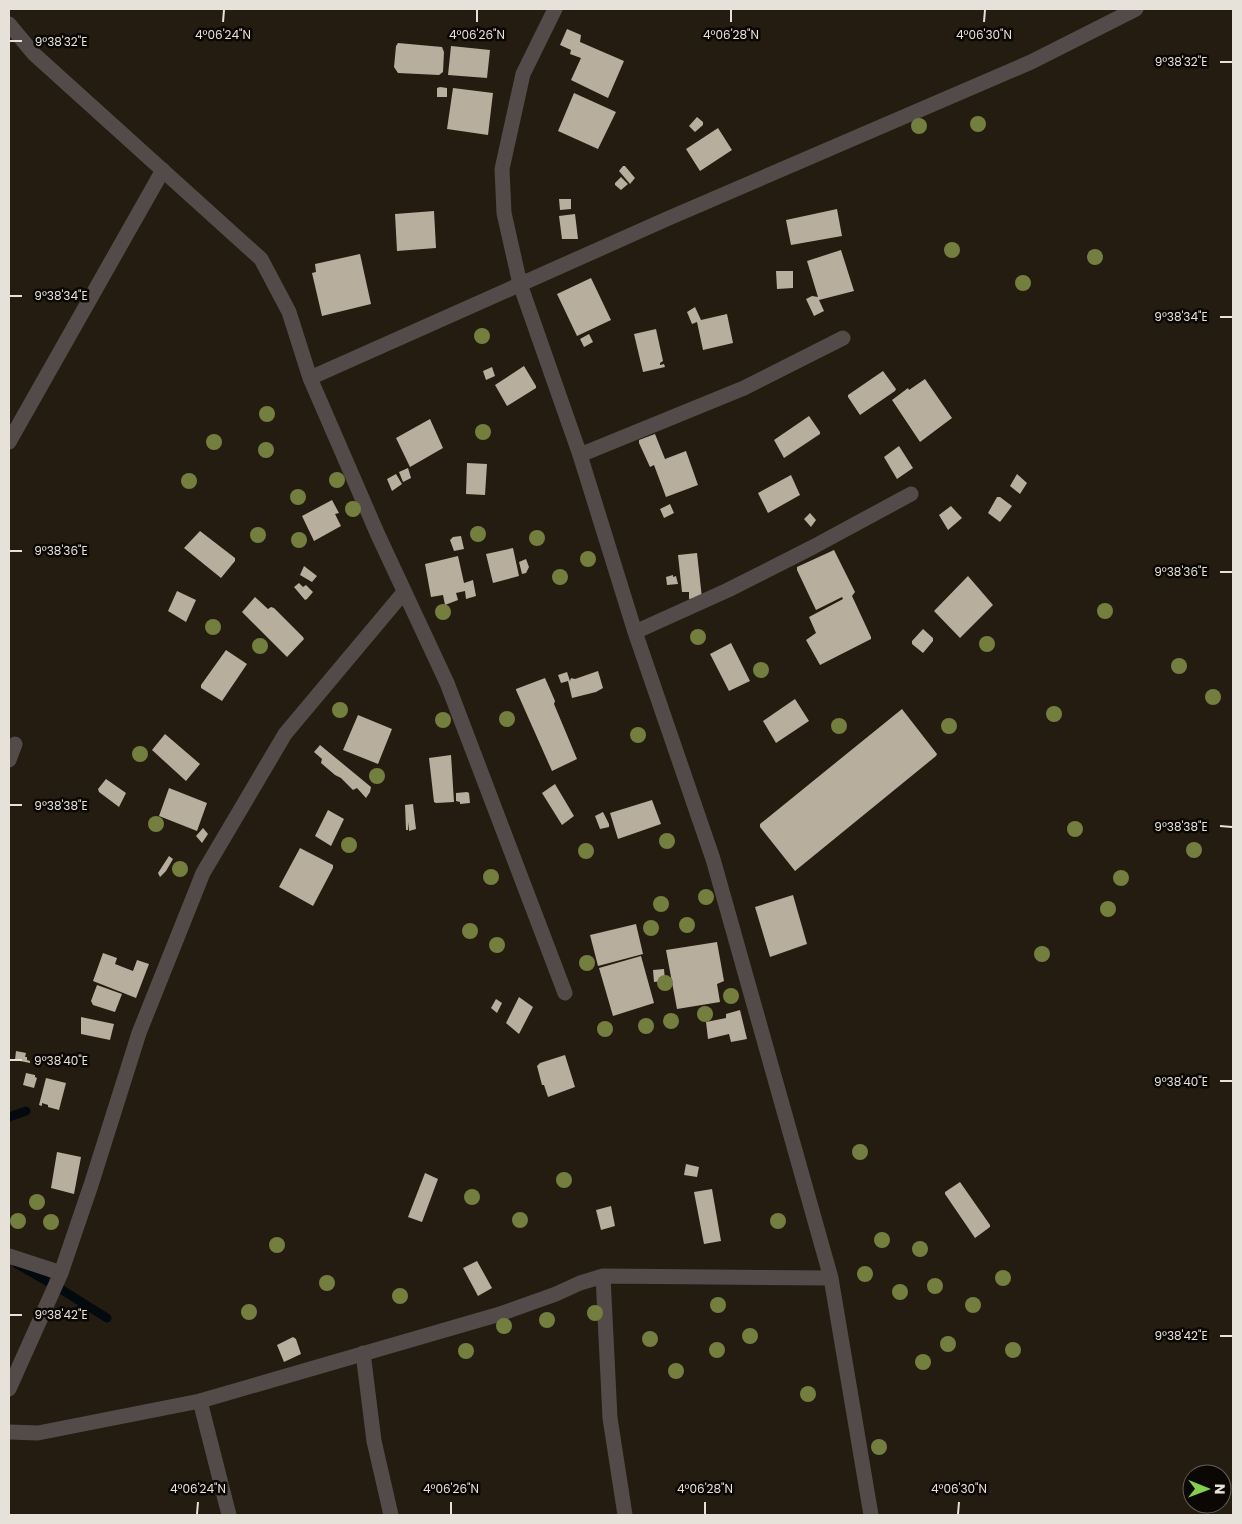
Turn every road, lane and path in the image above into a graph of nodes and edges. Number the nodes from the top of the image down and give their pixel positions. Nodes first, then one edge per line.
1 (555, 9) edge
2 (1136, 9) edge
3 (9, 24) edge
4 (163, 170) junction
5 (520, 284) junction
6 (843, 338) dead end
7 (310, 378) junction
8 (9, 442) edge
9 (580, 455) junction
10 (911, 494) dead end
11 (404, 592) junction
12 (635, 632) junction
13 (15, 744) dead end
14 (9, 760) edge
15 (565, 993) dead end
16 (9, 1256) edge
17 (61, 1273) junction
18 (602, 1276) junction
19 (831, 1278) junction
20 (363, 1354) junction
21 (9, 1389) edge
22 (200, 1401) junction
23 (9, 1432) edge
24 (229, 1515) edge
25 (391, 1515) edge
26 (625, 1515) edge
27 (872, 1515) edge

1 - 5 street
2 - 5 street
3 - 4 street
4 - 7 street
4 - 8 street
5 - 7 street
5 - 9 street
6 - 9 street
7 - 11 street
9 - 12 street
10 - 12 street
11 - 15 street
11 - 17 street
12 - 19 street
13 - 14 street
16 - 17 street
17 - 21 street
18 - 19 street
18 - 20 street
18 - 26 street
19 - 27 street
20 - 22 street
20 - 25 street
22 - 23 street
22 - 24 street

